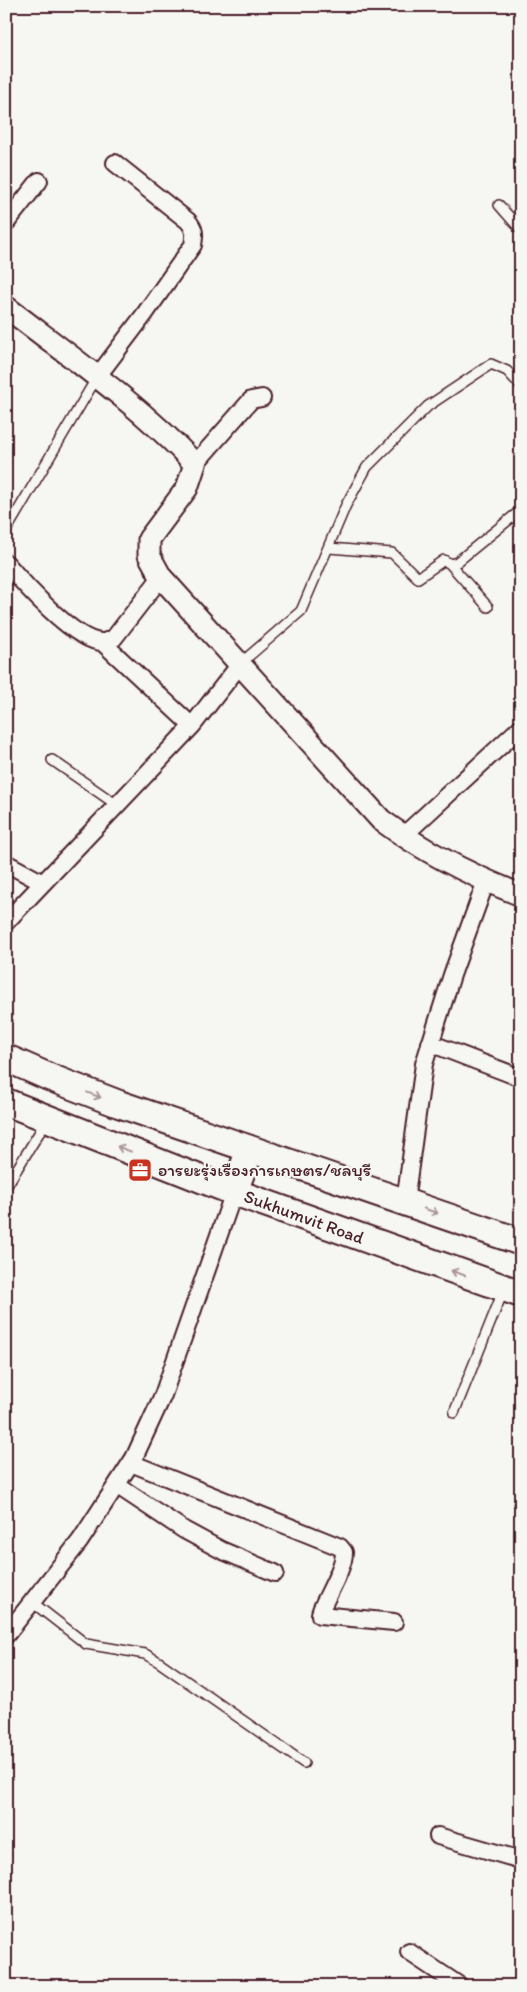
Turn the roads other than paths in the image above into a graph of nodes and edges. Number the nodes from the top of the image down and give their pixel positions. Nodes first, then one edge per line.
1 (115, 163) dead end
2 (40, 181) dead end
3 (499, 205) dead end
4 (6, 223) edge
5 (521, 230) edge
6 (6, 307) edge
7 (97, 377) junction
8 (521, 386) edge
9 (262, 398) dead end
10 (195, 464) junction
11 (521, 510) edge
12 (6, 531) edge
13 (329, 548) junction
14 (6, 563) edge
15 (450, 564) junction
16 (161, 577) junction
17 (488, 607) dead end
18 (102, 642) junction
19 (241, 663) junction
20 (192, 726) junction
21 (521, 727) edge
22 (52, 760) dead end
23 (117, 805) junction
24 (403, 836) junction
25 (6, 863) edge
26 (486, 881) junction
27 (43, 883) junction
28 (521, 895) edge
29 (6, 922) edge
30 (430, 1043) junction
31 (6, 1058) edge
32 (521, 1078) edge
33 (6, 1102) edge
34 (47, 1120) junction
35 (250, 1149) junction
36 (6, 1187) edge
37 (234, 1192) junction
38 (405, 1202) junction
39 (521, 1242) edge
40 (512, 1292) edge
41 (454, 1413) dead end
42 (131, 1463) junction
43 (118, 1486) junction
44 (275, 1573) dead end
45 (32, 1602) junction
46 (394, 1622) dead end
47 (6, 1635) edge
48 (304, 1763) dead end
49 (438, 1836) dead end
50 (521, 1860) edge
51 (409, 1952) dead end
52 (460, 1986) edge

1 - 7 street
2 - 4 street
3 - 5 lane
6 - 7 street
7 - 10 street
7 - 12 lane
8 - 13 lane
9 - 10 street
10 - 16 street
11 - 15 lane
13 - 15 lane
13 - 19 lane
14 - 18 street
15 - 17 lane
16 - 18 street
16 - 19 street
18 - 20 street
19 - 20 street
19 - 24 street
20 - 23 street
21 - 24 street
22 - 23 lane
23 - 27 street
24 - 26 street
25 - 27 street
26 - 28 street
26 - 30 street
27 - 29 street
30 - 32 street
30 - 38 street
31 -> 35 main road
33 - 34 main road, Sukhumvit Road
34 - 36 lane
37 -> 34 main road, Sukhumvit Road
35 - 37 main road
35 - 38 main road
40 -> 37 main road, Sukhumvit Road
37 - 42 street
38 -> 39 main road
40 - 41 lane
42 - 43 street
42 - 46 street
43 - 44 street
43 - 45 street
45 - 47 street
45 - 48 lane
49 - 50 street
51 - 52 street

